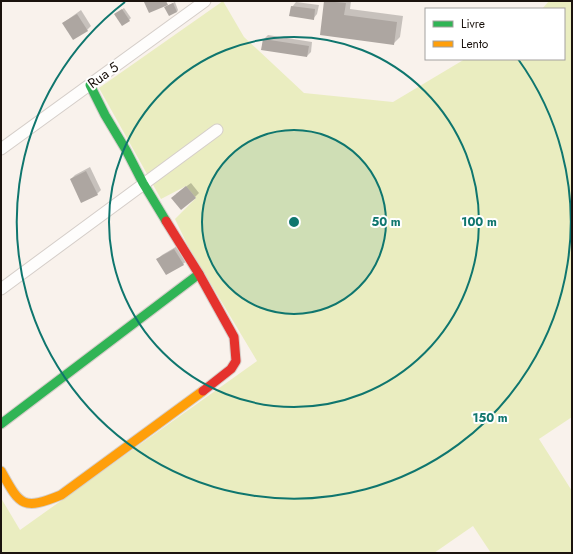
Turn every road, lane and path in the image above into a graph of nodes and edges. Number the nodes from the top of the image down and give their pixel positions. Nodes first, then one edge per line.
1 (205, 1) edge
2 (90, 85) junction
3 (217, 130) dead end
4 (1, 149) edge
5 (143, 184) junction
6 (199, 274) junction
7 (1, 289) edge
8 (1, 424) edge
9 (1, 471) edge

1 - 2 street, Rua 5
2 - 4 street, Rua 5
2 - 5 street
3 - 5 street
5 - 6 street
5 - 7 street
6 - 8 street
6 - 9 street

